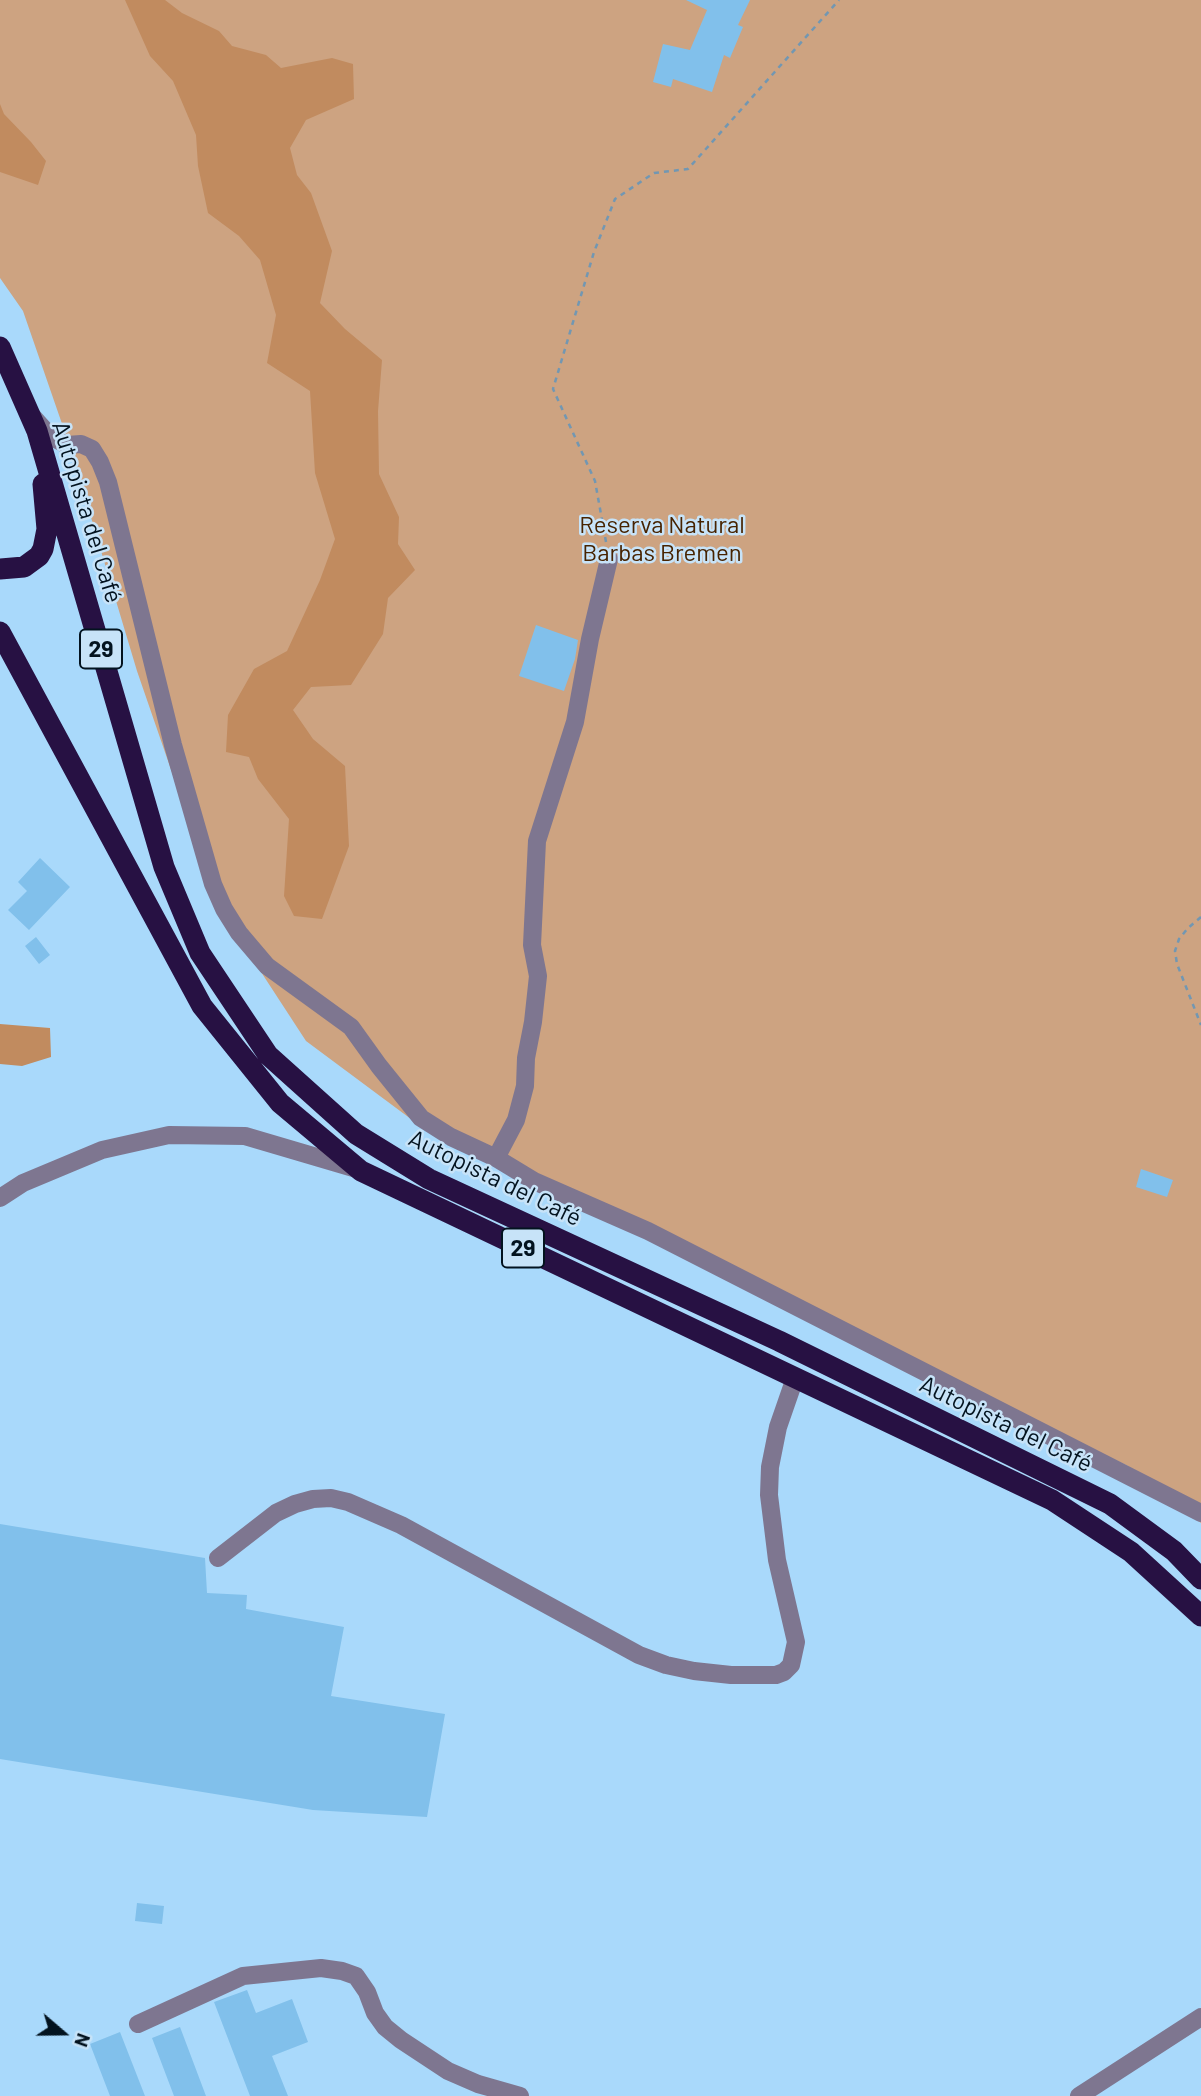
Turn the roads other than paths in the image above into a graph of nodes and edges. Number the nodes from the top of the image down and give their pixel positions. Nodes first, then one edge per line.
1 (0, 347) edge
2 (33, 422) junction
3 (609, 559) road end
4 (0, 569) edge
5 (0, 632) edge
6 (496, 1158) junction
7 (361, 1171) junction
8 (0, 1198) edge
9 (795, 1378) junction
10 (1201, 1513) edge
11 (218, 1558) dead end
12 (1201, 1579) edge
13 (1201, 1616) edge
14 (1201, 2017) edge
15 (138, 2024) dead end
16 (520, 2096) edge
17 (1079, 2096) edge

1 - 2 highway, Autopista del Café / 29
2 - 4 highway
2 - 6 street
2 - 12 highway, Autopista del Café / 29
3 - 6 street
5 - 7 highway, Autopista del Café / 29
6 - 10 street
7 - 8 street
7 - 9 highway, Autopista del Café / 29
9 - 11 street
9 - 13 highway, Autopista del Café / 29
14 - 17 street
15 - 16 street

